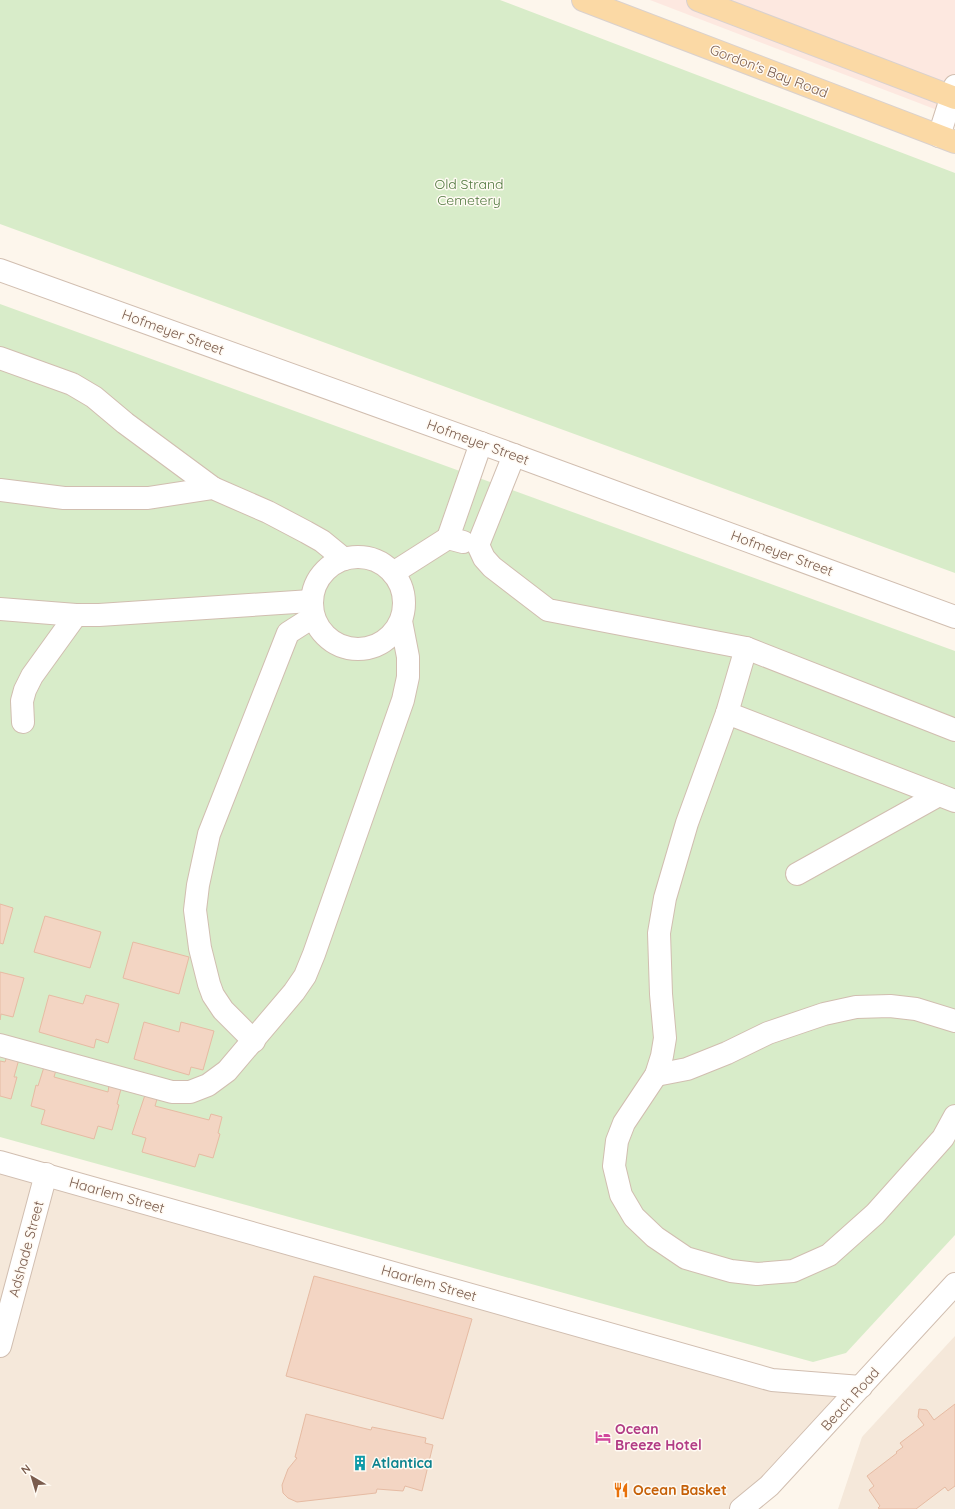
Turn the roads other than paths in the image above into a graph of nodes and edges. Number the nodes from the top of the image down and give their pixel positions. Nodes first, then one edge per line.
1 (583, 0) edge
2 (709, 2) edge
3 (954, 94) edge
4 (947, 139) edge
5 (0, 270) edge
6 (0, 358) edge
7 (481, 443) junction
8 (514, 455) junction
9 (213, 488) junction
10 (0, 490) edge
11 (448, 538) junction
12 (478, 546) junction
13 (344, 559) junction
14 (393, 573) junction
15 (0, 608) edge
16 (312, 609) junction
17 (76, 615) junction
18 (955, 617) edge
19 (401, 620) junction
20 (746, 648) junction
21 (728, 713) junction
22 (23, 722) dead end
23 (955, 730) edge
24 (947, 798) edge
25 (797, 874) dead end
26 (955, 1021) edge
27 (254, 1041) junction
28 (0, 1044) edge
29 (656, 1075) junction
30 (955, 1116) edge
31 (0, 1162) edge
32 (46, 1174) junction
33 (955, 1284) edge
34 (0, 1346) edge
35 (862, 1386) junction
36 (741, 1509) edge

1 - 4 main road, Gordon's Bay Road
2 - 3 main road
3 - 4 street
5 - 7 street, Hofmeyer Street
6 - 9 street
7 - 8 street, Hofmeyer Street
7 - 11 street
8 - 12 street
8 - 18 street, Hofmeyer Street
9 - 10 street
9 - 13 street
11 - 12 street
11 - 14 street
12 - 20 street
13 - 14 street
13 - 16 street
14 - 19 street
15 - 17 street
16 - 17 street
16 - 19 street
16 - 27 street
17 - 22 street
19 - 27 street
20 - 21 street
20 - 23 street
21 - 24 street
21 - 29 street
24 - 25 street
26 - 29 street
27 - 28 street
29 - 30 street
31 - 32 street, Haarlem Street
32 - 34 street, Adshade Street
32 - 35 street, Haarlem Street
33 - 35 street, Beach Road
35 - 36 street, Beach Road

